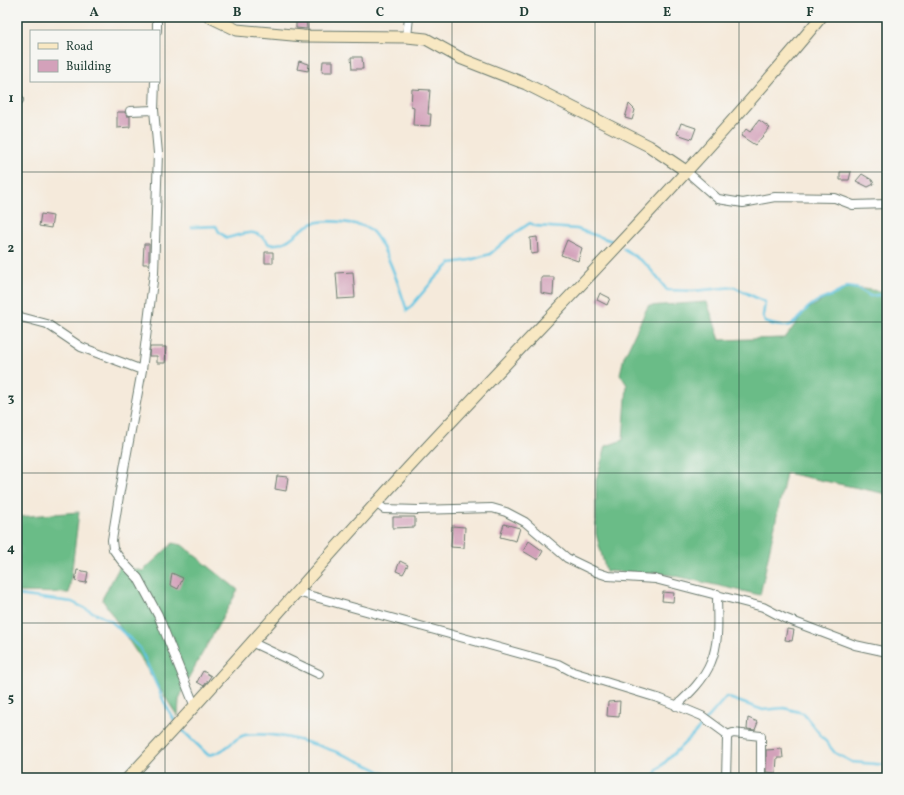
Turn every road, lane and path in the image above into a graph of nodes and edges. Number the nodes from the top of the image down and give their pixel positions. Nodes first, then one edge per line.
1 (157, 17) edge
2 (210, 17) edge
3 (409, 17) edge
4 (821, 17) edge
5 (157, 30) edge
6 (407, 36) junction
7 (155, 82) edge
8 (17, 94) edge
9 (17, 102) edge
10 (154, 110) junction
11 (130, 111) dead end
12 (686, 171) junction
13 (887, 204) edge
14 (17, 316) edge
15 (142, 370) junction
16 (376, 503) junction
17 (297, 592) junction
18 (717, 594) junction
19 (253, 643) junction
20 (887, 652) edge
21 (319, 674) dead end
22 (676, 706) junction
23 (195, 707) junction
24 (728, 735) junction
25 (128, 778) edge
26 (726, 778) edge
27 (761, 778) edge

1 - 5 street
2 - 6 street
3 - 6 street
4 - 12 street
6 - 12 street
7 - 10 street
8 - 9 street
10 - 11 street
10 - 15 street
12 - 13 street
12 - 16 street
14 - 15 street
15 - 23 street
16 - 17 street
16 - 18 street
17 - 19 street
17 - 22 street
18 - 20 street
18 - 22 street
19 - 21 street
19 - 23 street
22 - 24 street
23 - 25 street
24 - 26 street
24 - 27 street

